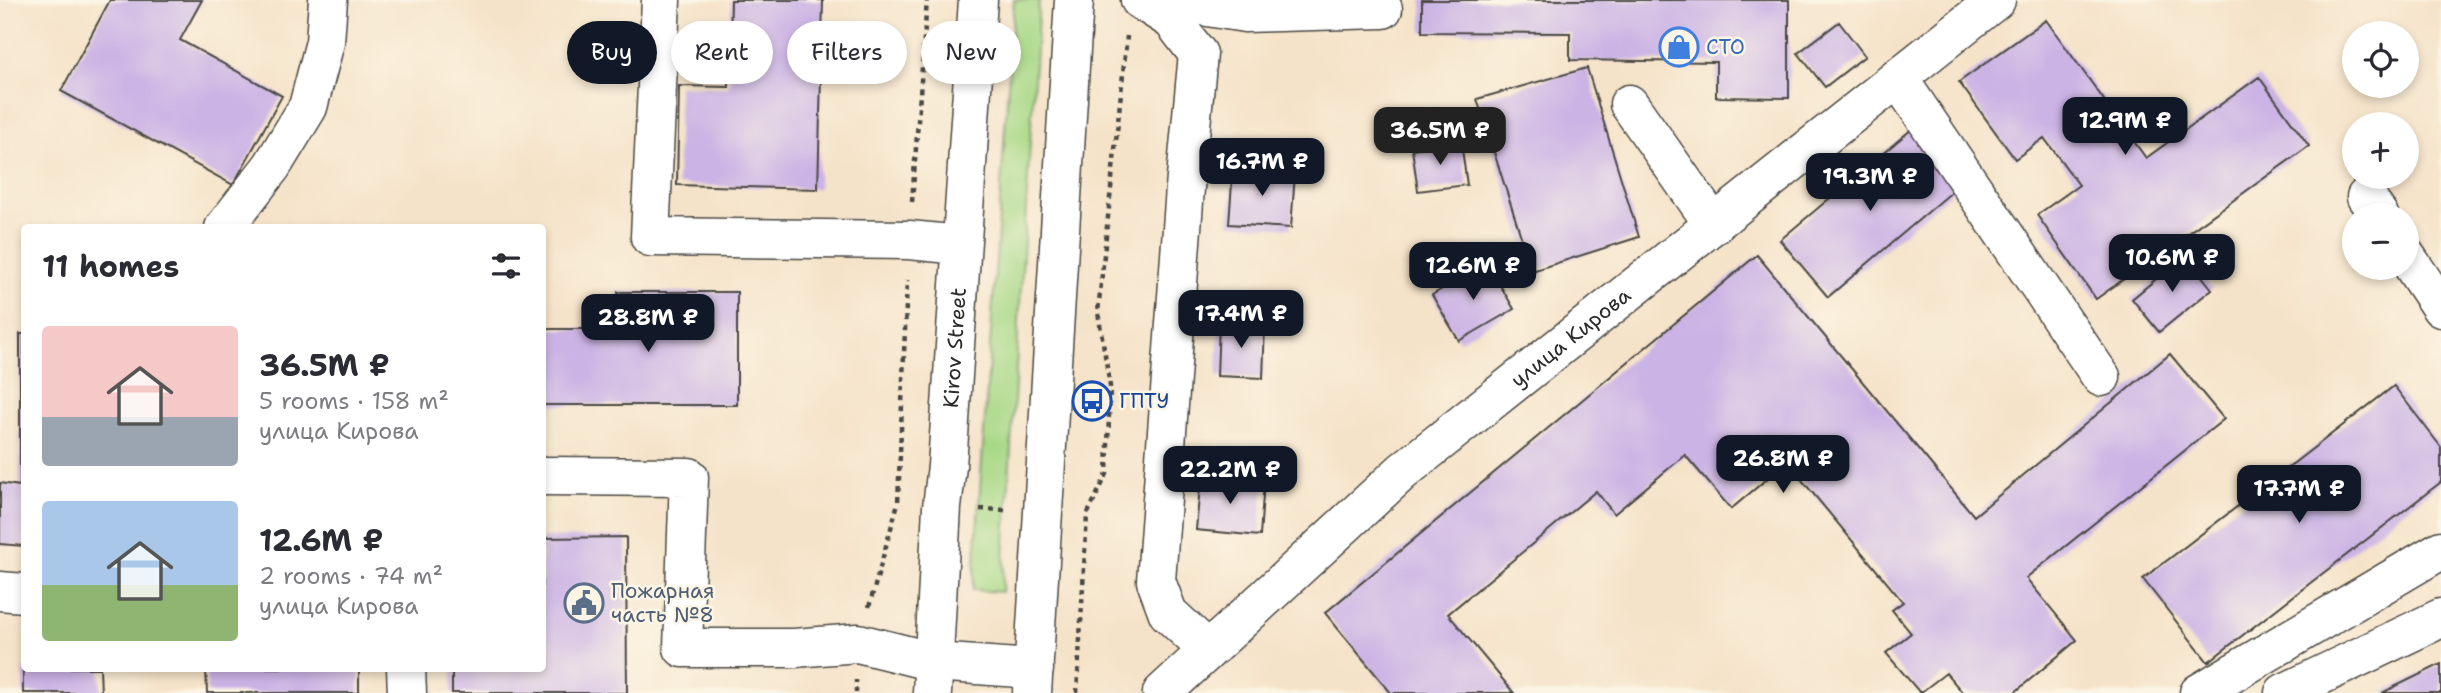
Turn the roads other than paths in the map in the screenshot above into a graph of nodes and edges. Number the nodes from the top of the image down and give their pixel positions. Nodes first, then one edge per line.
1 (328, 0) edge
2 (661, 0) edge
3 (978, 0) edge
4 (1074, 0) edge
5 (1164, 0) edge
6 (1996, 0) edge
7 (1383, 9) dead end
8 (1134, 13) edge
9 (1898, 78) junction
10 (1629, 104) dead end
11 (227, 224) edge
12 (1714, 225) junction
13 (961, 245) junction
14 (2419, 275) edge
15 (2441, 308) edge
16 (2101, 377) dead end
17 (546, 476) edge
18 (2441, 550) edge
19 (0, 591) edge
20 (21, 593) edge
21 (2441, 618) edge
22 (1208, 650) junction
23 (2255, 660) junction
24 (406, 672) edge
25 (933, 678) edge
26 (1033, 681) edge
27 (407, 693) edge
28 (1162, 693) edge
29 (2199, 693) edge
30 (2274, 693) edge
31 (2284, 693) edge

1 - 11 main road
2 - 13 main road
3 - 13 main road, Kirov Street
4 - 26 main road
5 - 7 main road
6 - 9 main road, улица Кирова
8 - 22 main road
9 - 12 main road, улица Кирова
9 - 16 main road
10 - 12 main road
12 - 22 main road, улица Кирова
13 - 25 main road, Kirov Street
14 - 15 main road
17 - 25 main road
18 - 23 main road
19 - 20 main road
21 - 31 main road
22 - 28 main road, улица Кирова
23 - 29 main road
23 - 30 main road
24 - 27 main road
25 - 26 main road

